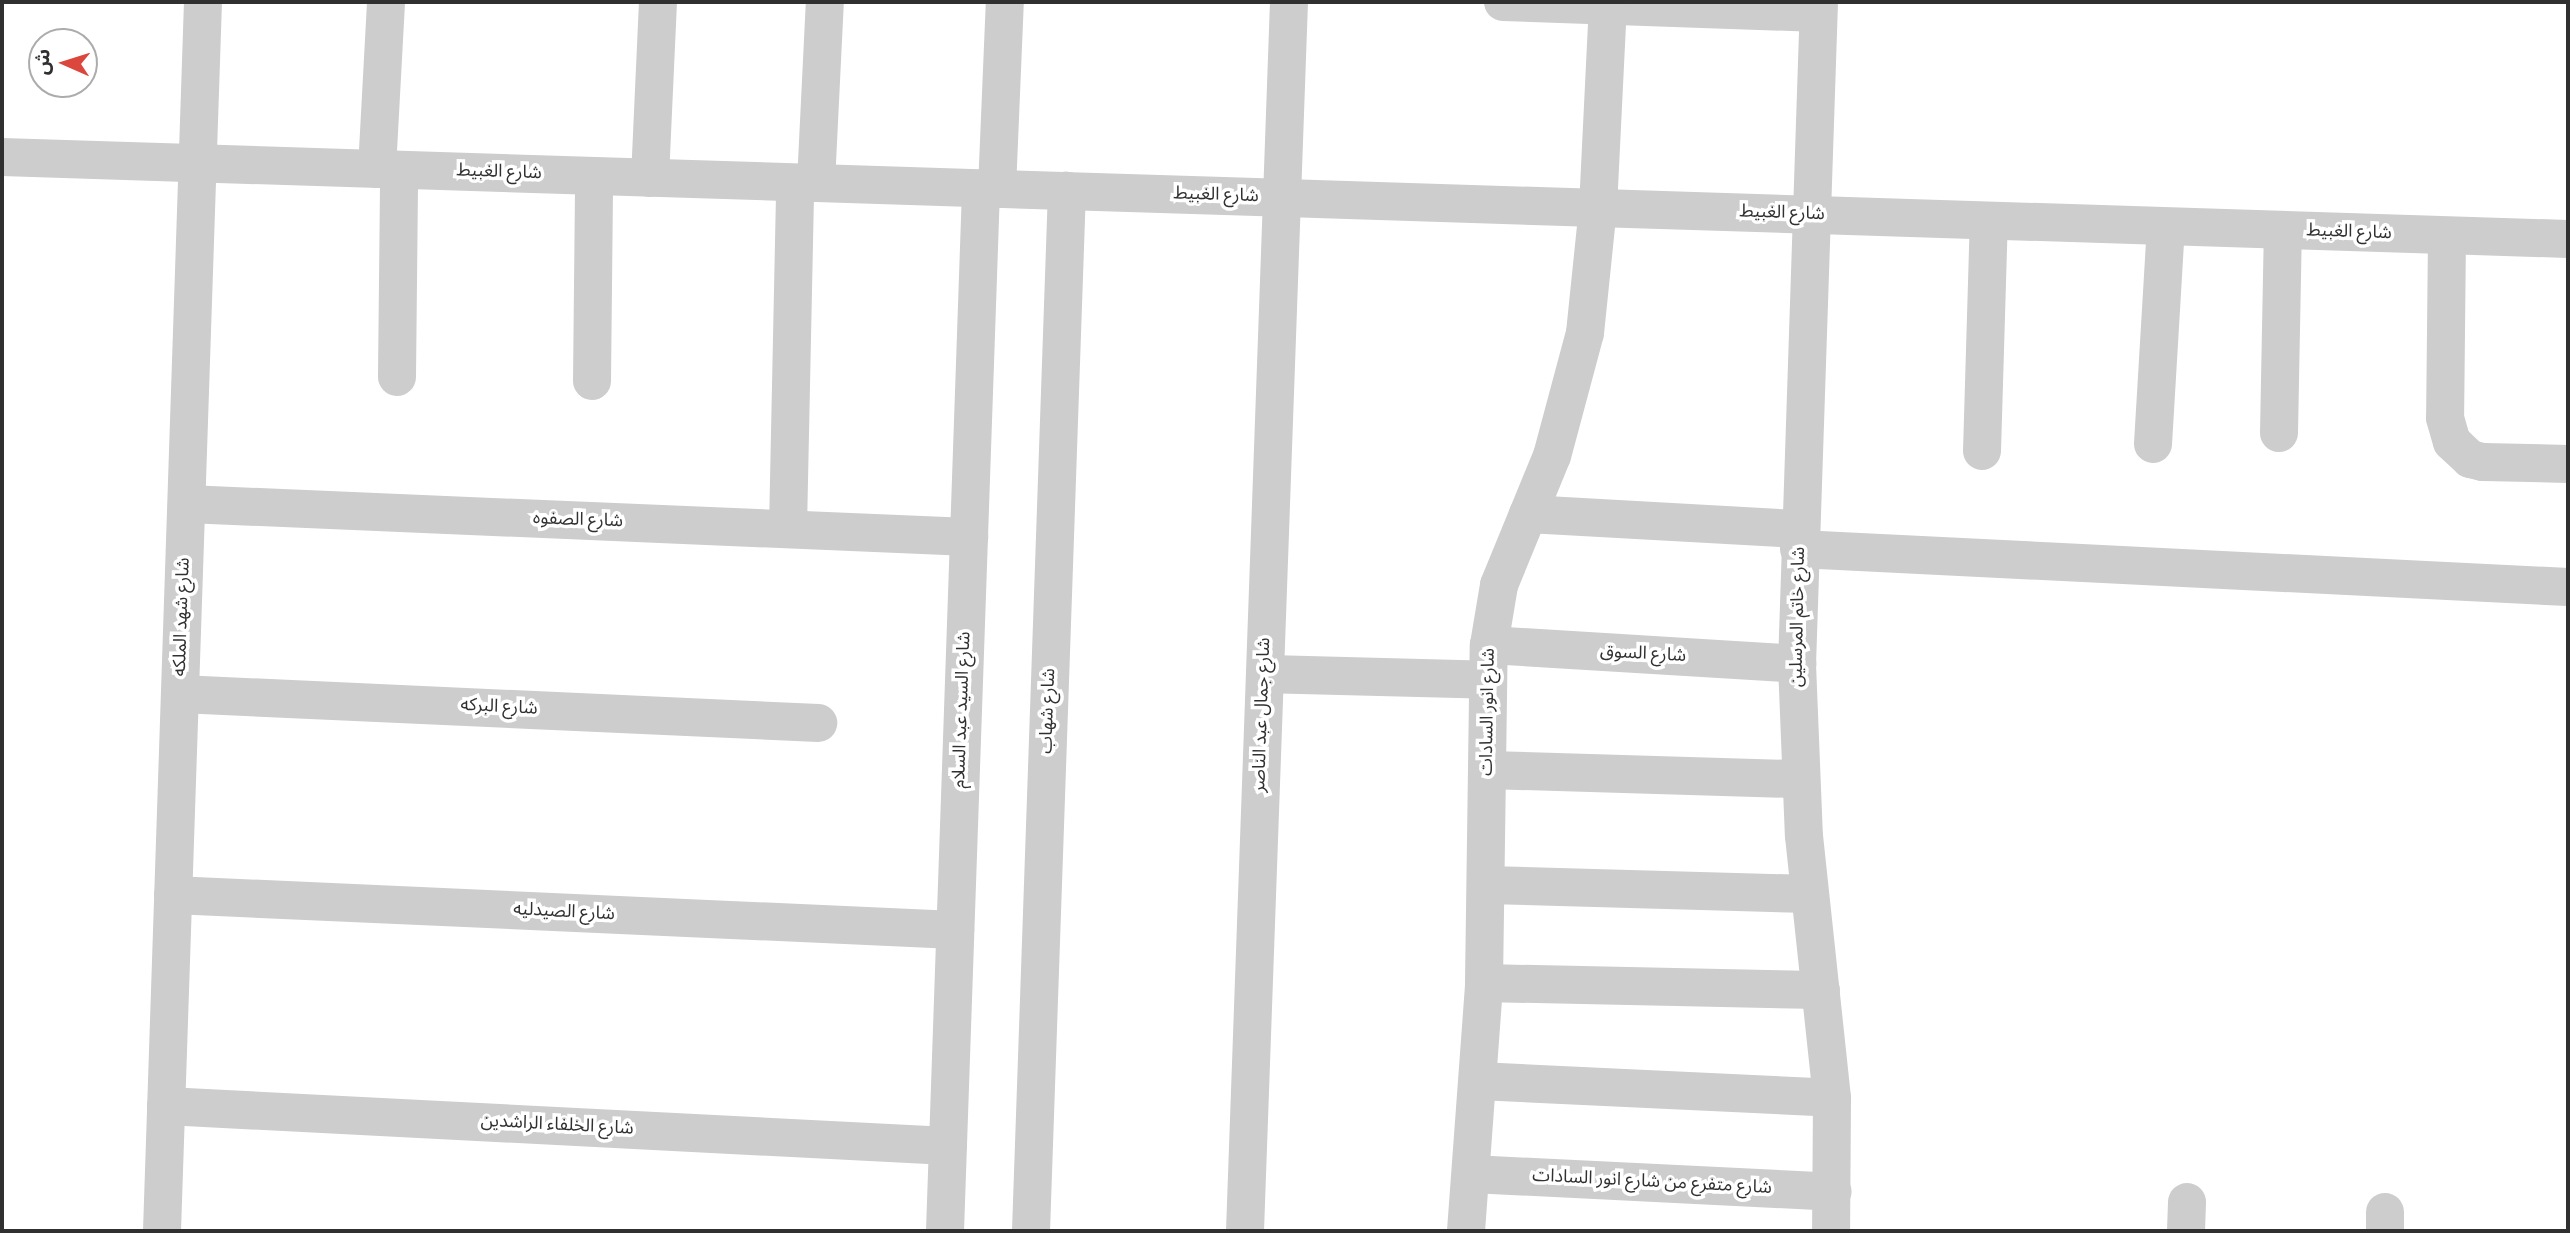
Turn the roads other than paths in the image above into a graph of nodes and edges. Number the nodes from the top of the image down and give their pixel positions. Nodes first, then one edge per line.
1 (203, 2) edge
2 (386, 2) edge
3 (658, 2) edge
4 (825, 2) edge
5 (1005, 2) edge
6 (1289, 2) edge
7 (1503, 2) edge
8 (1608, 4) edge
9 (1819, 7) edge
10 (2, 157) edge
11 (198, 163) junction
12 (388, 169) junction
13 (594, 176) junction
14 (650, 178) junction
15 (805, 183) junction
16 (989, 189) junction
17 (1067, 191) junction
18 (1282, 198) junction
19 (1598, 208) junction
20 (1811, 215) junction
21 (1989, 221) junction
22 (2166, 227) junction
23 (2283, 230) junction
24 (2447, 236) junction
25 (2568, 239) edge
26 (397, 377) dead end
27 (592, 381) dead end
28 (2279, 433) dead end
29 (2153, 444) dead end
30 (1982, 451) dead end
31 (2568, 464) edge
32 (187, 504) junction
33 (1528, 514) junction
34 (788, 529) junction
35 (969, 537) junction
36 (1799, 539) junction
37 (2568, 587) edge
38 (1489, 663) junction
39 (1797, 664) junction
40 (1265, 674) junction
41 (180, 694) junction
42 (818, 723) dead end
43 (1488, 770) junction
44 (1800, 779) junction
45 (1487, 885) junction
46 (1809, 894) junction
47 (173, 895) junction
48 (955, 930) junction
49 (1484, 983) junction
50 (1821, 989) junction
51 (1478, 1081) junction
52 (1832, 1098) junction
53 (166, 1106) junction
54 (948, 1146) junction
55 (1471, 1174) junction
56 (1833, 1192) junction
57 (162, 1231) edge
58 (945, 1231) edge
59 (1031, 1231) edge
60 (1245, 1231) edge
61 (1466, 1231) edge
62 (1831, 1231) edge

1 - 11 street, شارع شهد الملكه
2 - 12 street
3 - 14 street
4 - 15 street
5 - 16 street
6 - 18 street, شارع جمال عبد الناصر
7 - 8 street
8 - 9 street
8 - 19 street, شارع انور السادات
9 - 20 street, شارع خاتم المرسلين
10 - 11 street, شارع الغبيط
11 - 12 street, شارع الغبيط
11 - 32 street, شارع شهد الملكه
12 - 13 street, شارع الغبيط
12 - 26 street
13 - 14 street, شارع الغبيط
13 - 27 street
14 - 15 street, شارع الغبيط
15 - 16 street, شارع الغبيط
15 - 34 street
16 - 17 street, شارع الغبيط
16 - 35 street, شارع السيد عبد السلام
17 - 18 street, شارع الغبيط
17 - 59 street, شارع شهاب
18 - 19 street, شارع الغبيط
18 - 40 street, شارع جمال عبد الناصر
19 - 20 street, شارع الغبيط
19 - 33 street, شارع انور السادات
20 - 21 street, شارع الغبيط
20 - 36 street, شارع خاتم المرسلين
21 - 22 street, شارع الغبيط
21 - 30 street
22 - 23 street, شارع الغبيط
22 - 29 street
23 - 24 street, شارع الغبيط
23 - 28 street
24 - 25 street, شارع الغبيط
24 - 31 street
32 - 34 street, شارع الصفوه
32 - 41 street, شارع شهد الملكه
33 - 36 street
33 - 38 street, شارع انور السادات
34 - 35 street, شارع الصفوه
35 - 48 street, شارع السيد عبد السلام
36 - 37 street
36 - 39 street, شارع خاتم المرسلين
38 - 39 street, شارع السوق
38 - 40 street, شارع السوق
38 - 43 street, شارع انور السادات
39 - 44 street, شارع خاتم المرسلين
40 - 60 street, شارع جمال عبد الناصر
41 - 42 street, شارع البركه
41 - 47 street, شارع شهد الملكه
43 - 44 street
43 - 45 street, شارع انور السادات
44 - 46 street, شارع خاتم المرسلين
45 - 46 street
45 - 49 street, شارع انور السادات
46 - 50 street, شارع خاتم المرسلين
47 - 48 street, شارع الصيدليه
47 - 53 street, شارع شهد الملكه
48 - 54 street, شارع السيد عبد السلام
49 - 50 street
49 - 51 street, شارع انور السادات
50 - 52 street, شارع خاتم المرسلين
51 - 52 street
51 - 55 street, شارع انور السادات
52 - 56 street, شارع خاتم المرسلين
53 - 54 street, شارع الخلفاء الراشدين
53 - 57 street, شارع شهد الملكه
54 - 58 street, شارع السيد عبد السلام
55 - 56 street, شارع متفرع من شارع انور السادات
55 - 61 street, شارع انور السادات
56 - 62 street, شارع خاتم المرسلين

